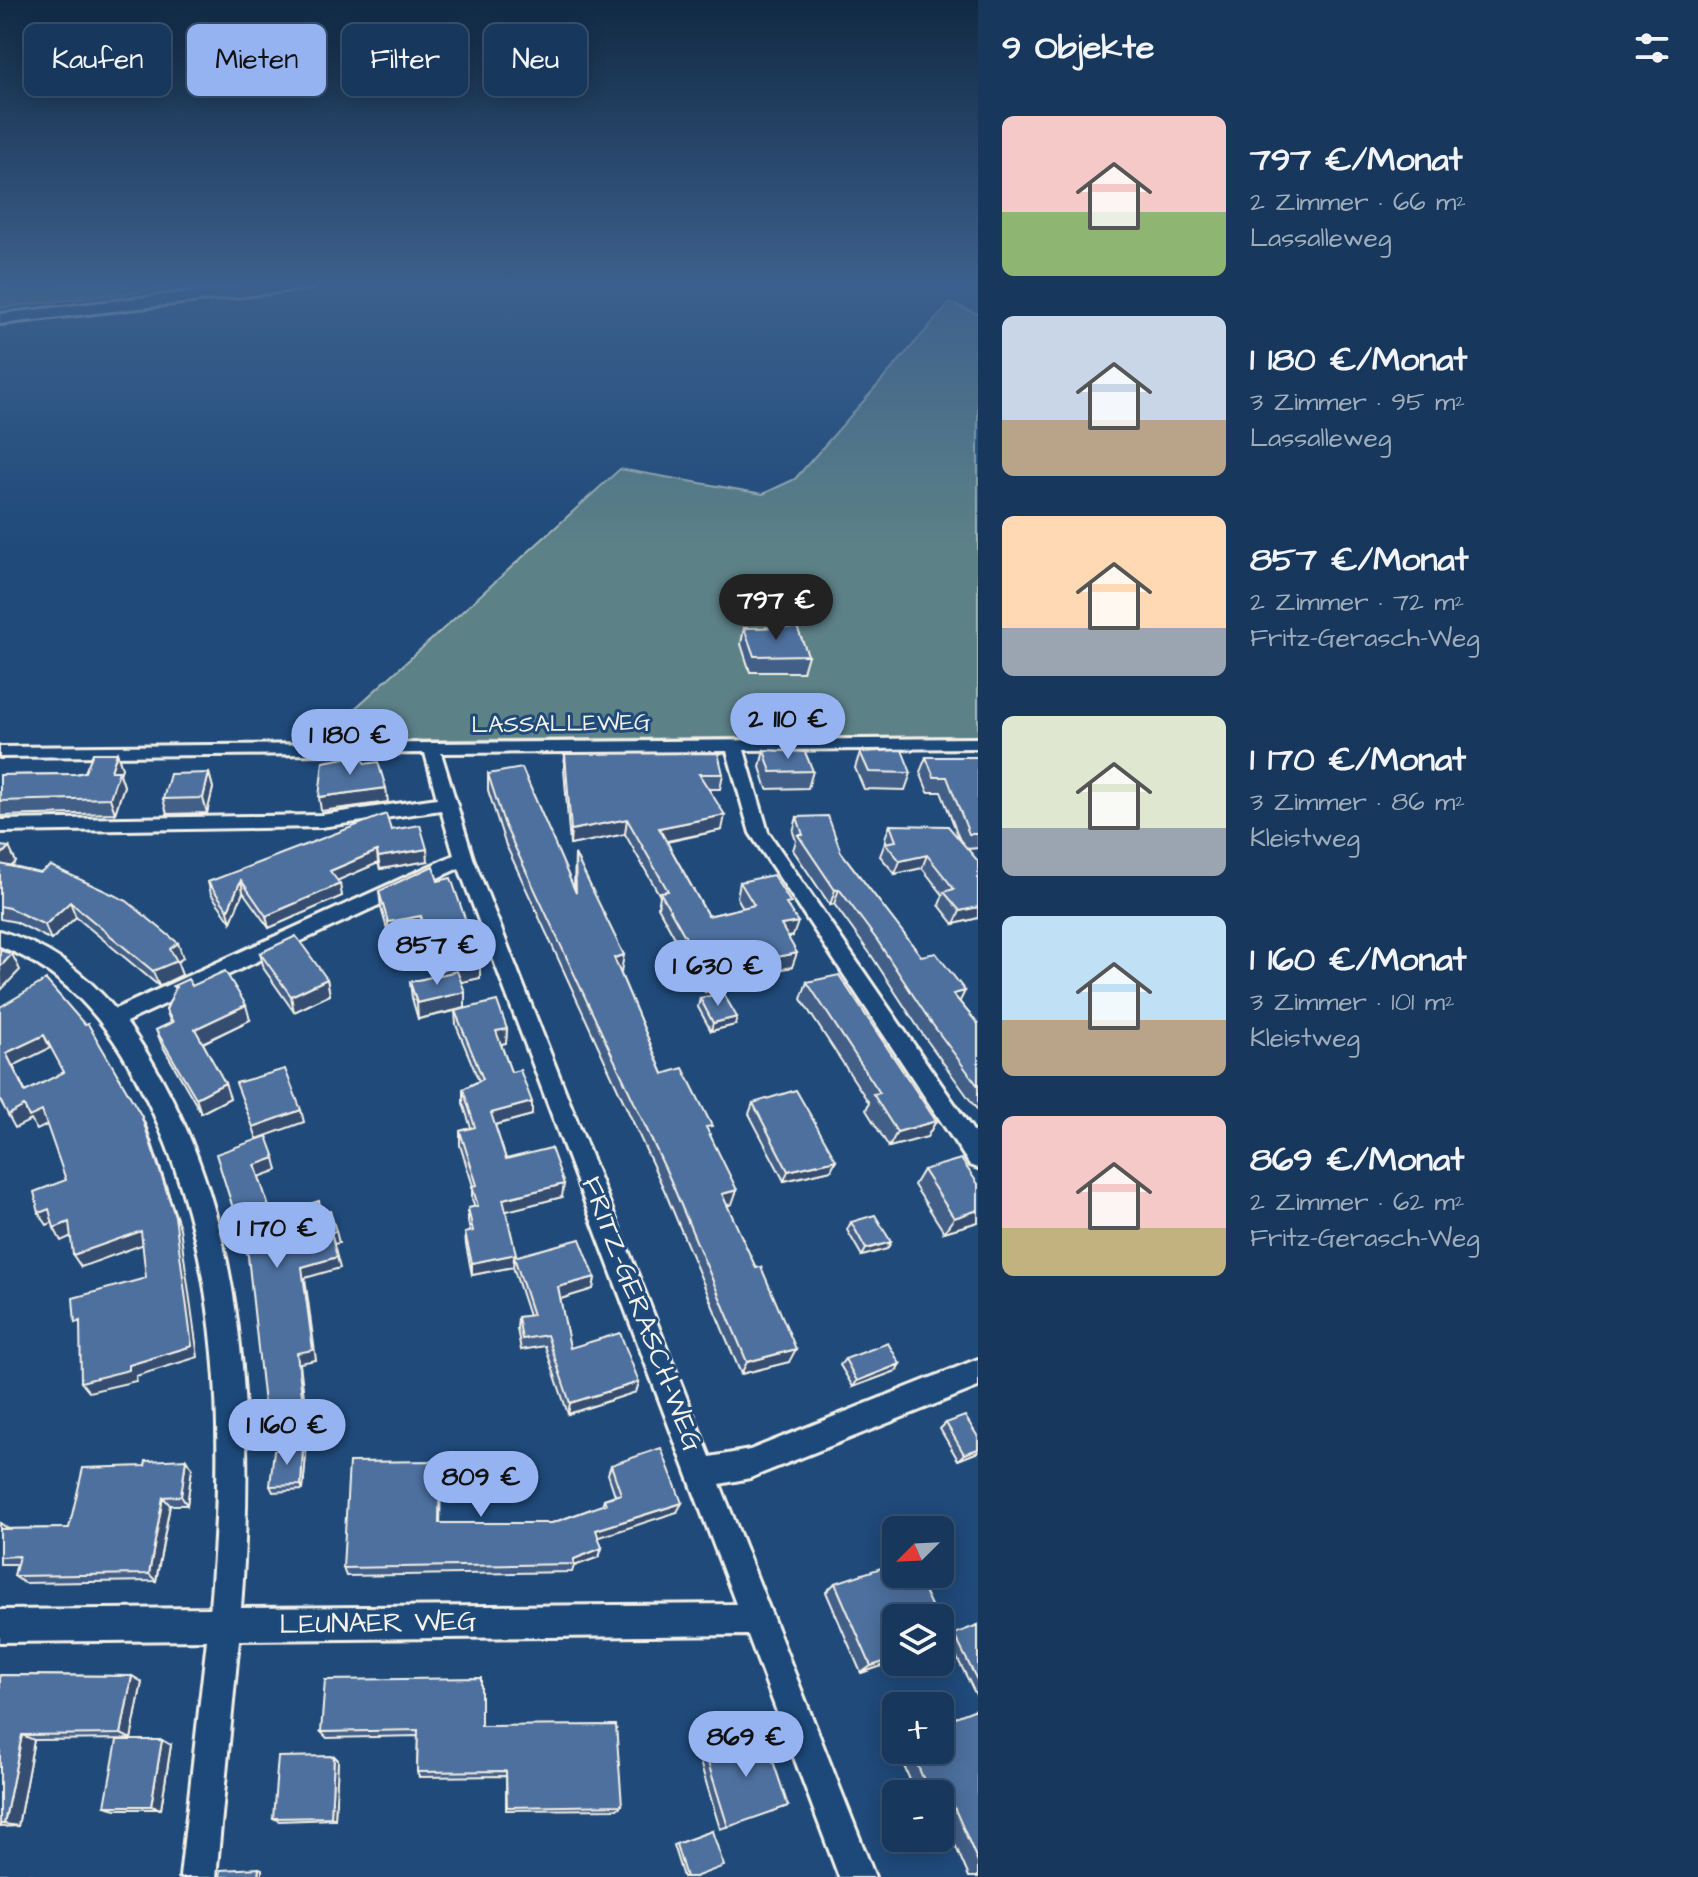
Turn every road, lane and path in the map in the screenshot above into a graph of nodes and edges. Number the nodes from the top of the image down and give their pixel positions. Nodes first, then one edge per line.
1 (978, 743) edge
2 (734, 746) junction
3 (432, 750) junction
4 (0, 752) edge
5 (446, 803) junction
6 (0, 826) edge
7 (464, 858) junction
8 (0, 938) edge
9 (115, 1018) junction
10 (978, 1158) edge
11 (978, 1373) edge
12 (704, 1473) junction
13 (757, 1619) junction
14 (223, 1624) junction
15 (0, 1626) edge
16 (198, 1877) edge
17 (857, 1877) edge

1 - 2 street, LASSALLEWEG
2 - 3 street, LASSALLEWEG
2 - 10 street
3 - 4 street, LASSALLEWEG
3 - 5 street, FRITZ-GERASCH-WEG
5 - 6 street
5 - 7 street, FRITZ-GERASCH-WEG
7 - 9 street
7 - 12 street, FRITZ-GERASCH-WEG
8 - 9 street
9 - 14 street
11 - 12 street
12 - 13 street, FRITZ-GERASCH-WEG
13 - 14 street, LEUNAER WEG
13 - 17 street, FRITZ-GERASCH-WEG
14 - 15 street, LEUNAER WEG
14 - 16 street

